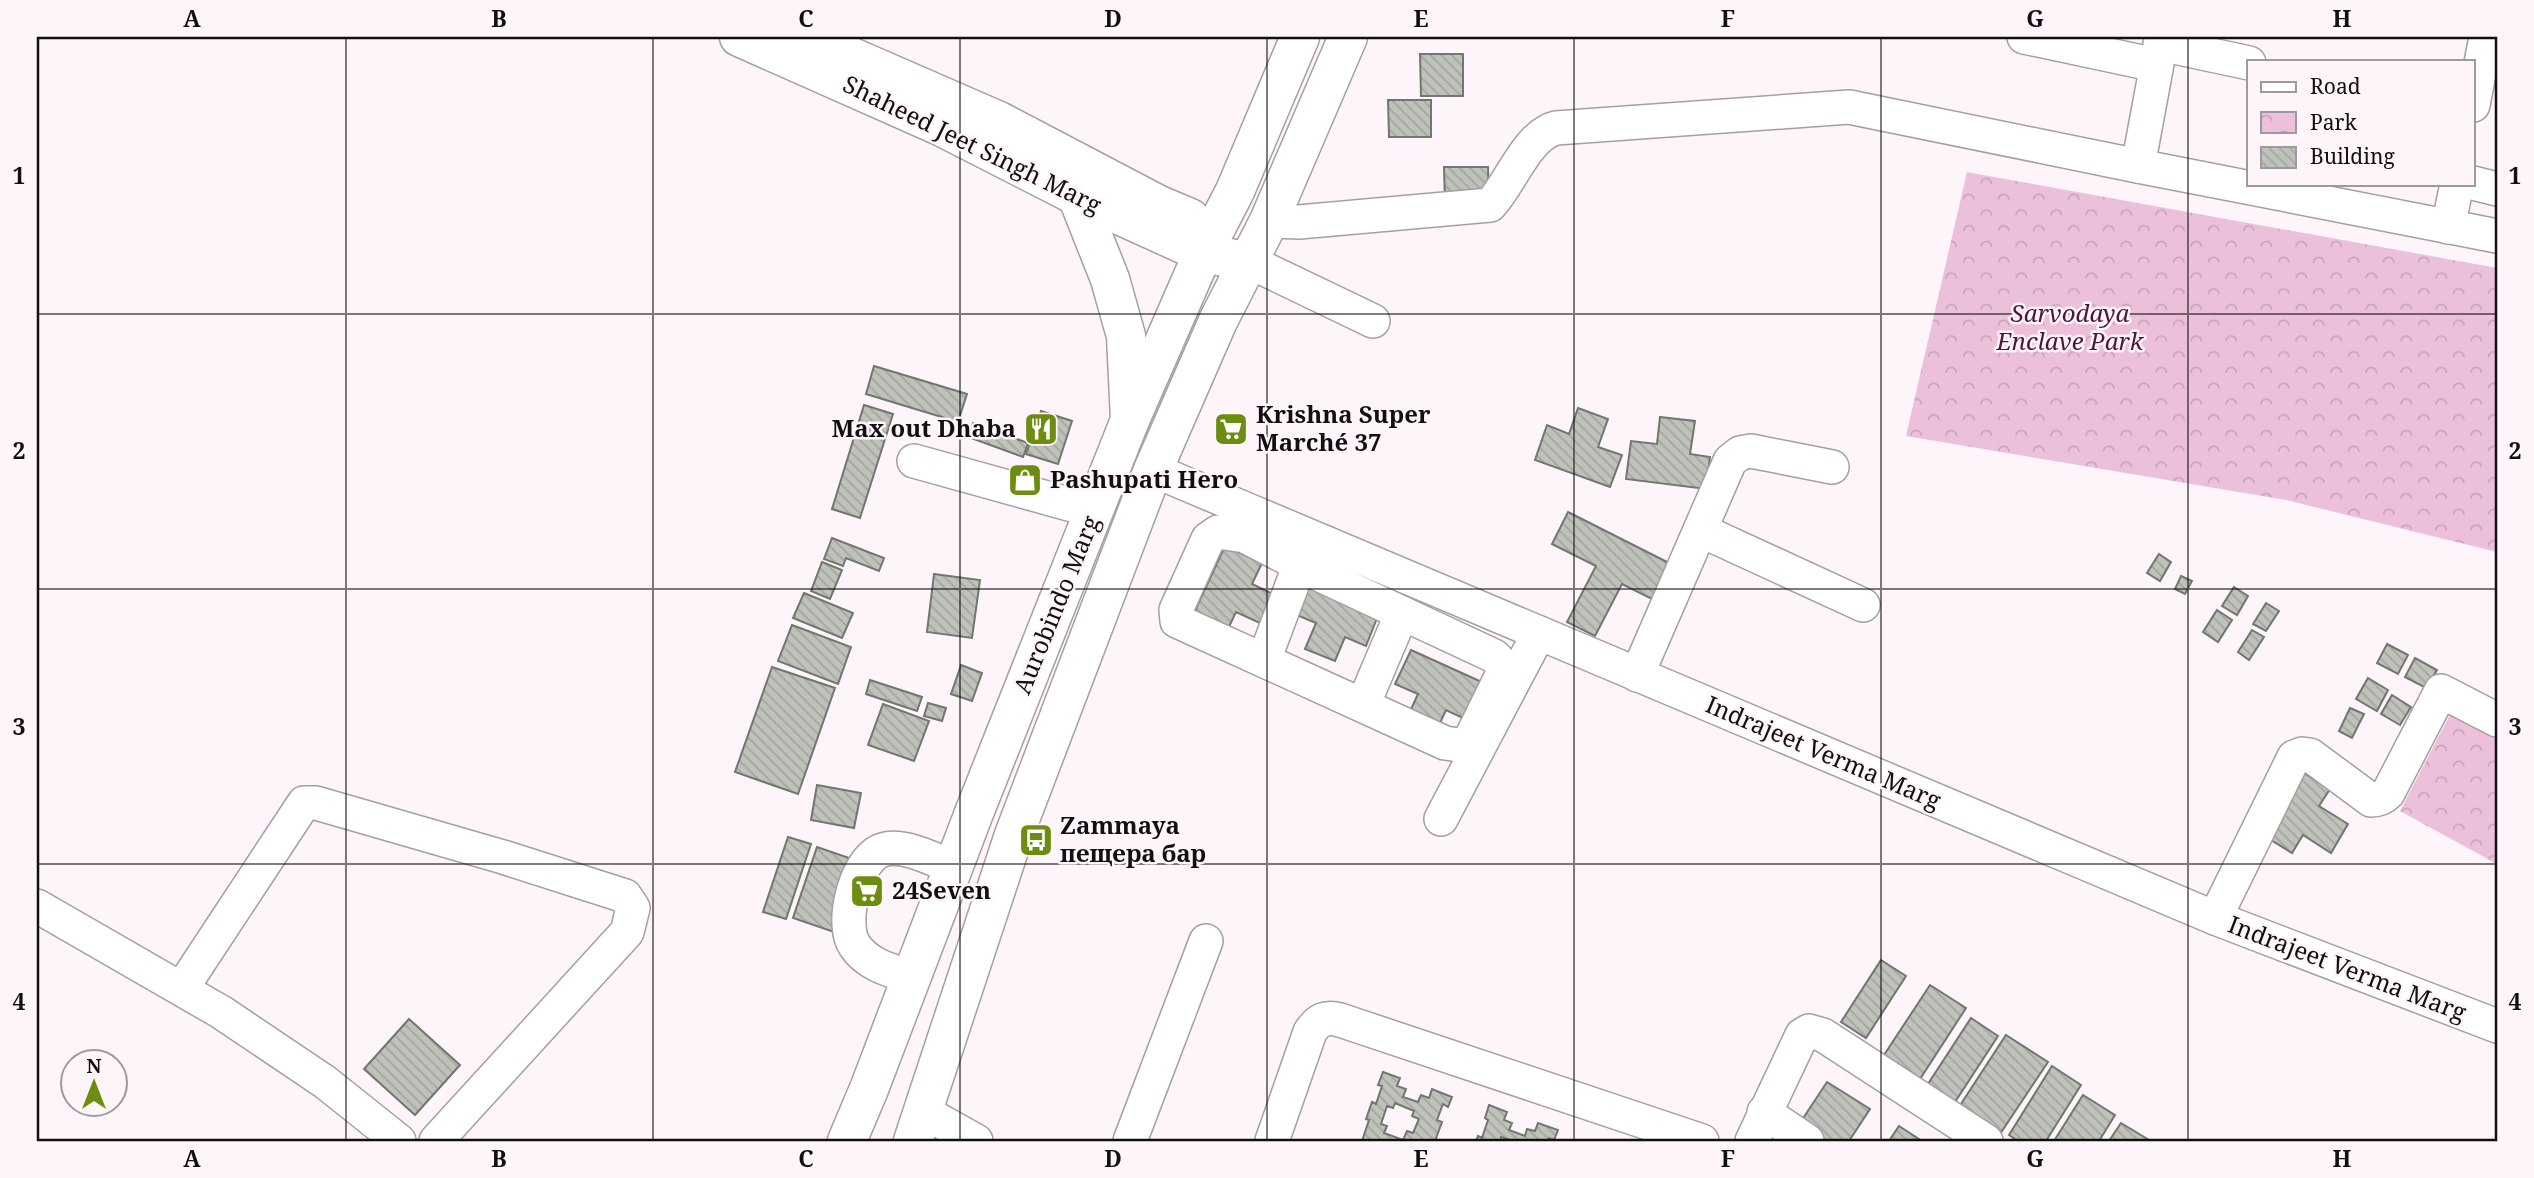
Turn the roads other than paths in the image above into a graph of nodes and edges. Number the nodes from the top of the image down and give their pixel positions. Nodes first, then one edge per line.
1 (739, 37) edge
2 (806, 37) edge
3 (1300, 37) edge
4 (1348, 37) edge
5 (2024, 37) edge
6 (2486, 37) edge
7 (2159, 49) edge
8 (2247, 63) edge
9 (2474, 100) edge
10 (2137, 166) junction
11 (2474, 183) edge
12 (2457, 186) edge
13 (2497, 189) edge
14 (1077, 196) junction
15 (1269, 221) junction
16 (2448, 227) junction
17 (2497, 236) edge
18 (1210, 241) junction
19 (1250, 262) junction
20 (1373, 321) dead end
21 (1130, 420) junction
22 (914, 461) dead end
23 (1832, 467) dead end
24 (1153, 470) junction
25 (1094, 511) junction
26 (1700, 530) junction
27 (1313, 559) junction
28 (1863, 605) dead end
29 (1402, 613) junction
30 (1539, 633) junction
31 (1264, 660) junction
32 (1637, 675) junction
33 (1363, 705) junction
34 (2497, 720) edge
35 (1441, 819) dead end
36 (953, 867) junction
37 (37, 906) edge
38 (2215, 918) junction
39 (1206, 941) dead end
40 (910, 977) junction
41 (182, 988) junction
42 (2497, 1026) edge
43 (919, 1127) edge
44 (1758, 1127) edge
45 (399, 1141) edge
46 (436, 1141) edge
47 (846, 1141) edge
48 (976, 1141) edge
49 (1130, 1141) edge
50 (1275, 1141) edge
51 (1702, 1141) edge
52 (1807, 1141) edge
53 (1986, 1141) edge

1 - 14 main road, Shaheed Jeet Singh Marg
2 - 18 main road, Shaheed Jeet Singh Marg
3 - 18 main road, Aurobindo Marg
4 - 15 main road
5 - 7 street
6 - 9 street
7 - 8 street
7 - 10 street
10 - 15 street
10 - 16 street
11 - 13 street
12 - 16 street
14 - 18 main road, Shaheed Jeet Singh Marg
14 - 21 main road
15 - 19 main road, Aurobindo Marg
16 - 17 street
18 - 19 main road
18 - 21 main road, Aurobindo Marg
19 - 20 street
19 - 24 main road, Aurobindo Marg
21 - 25 main road, Aurobindo Marg
22 - 25 street
23 - 26 street
24 - 27 street, Indrajeet Verma Marg
24 - 43 main road, Aurobindo Marg
25 - 36 main road, Aurobindo Marg
26 - 28 street
26 - 32 street
27 - 29 street
27 - 30 street, Indrajeet Verma Marg
27 - 31 street
27 - 31 street
29 - 33 street
29 - 33 street
30 - 32 street, Indrajeet Verma Marg
30 - 35 street
31 - 33 street
32 - 38 street, Indrajeet Verma Marg
34 - 38 street
36 - 40 main road, Aurobindo Marg
36 - 40 street
37 - 41 street
38 - 42 street, Indrajeet Verma Marg
39 - 49 street
40 - 47 main road, Aurobindo Marg
41 - 45 street
41 - 46 street
43 - 48 street
44 - 52 street
44 - 53 street
50 - 51 street

